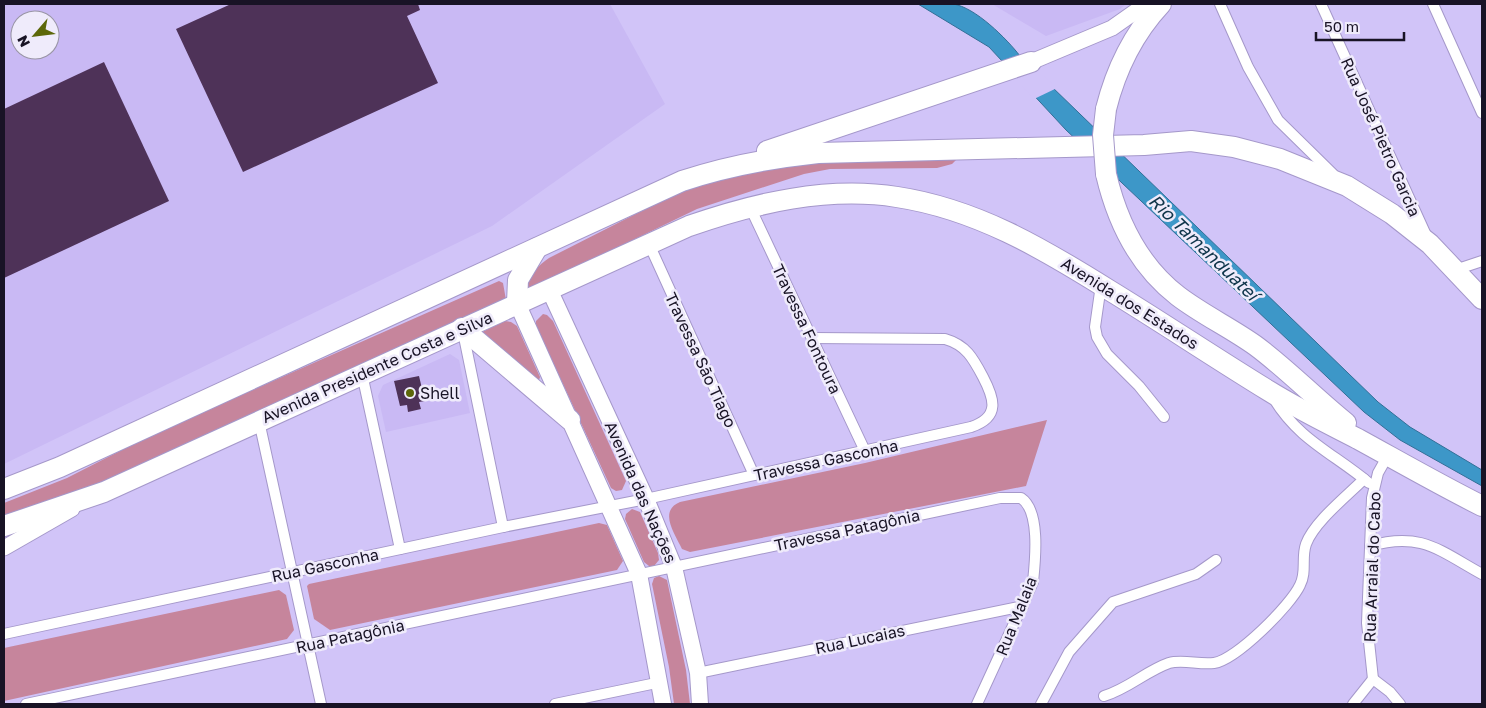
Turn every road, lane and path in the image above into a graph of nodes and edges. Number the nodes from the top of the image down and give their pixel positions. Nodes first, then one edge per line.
1 (1146, 4) edge
2 (1161, 4) edge
3 (1220, 4) edge
4 (1321, 4) edge
5 (1433, 4) edge
6 (1031, 62) joint
7 (1482, 113) edge
8 (730, 166) junction
9 (1347, 186) junction
10 (750, 207) junction
11 (648, 244) junction
12 (1430, 244) junction
13 (537, 248) junction
14 (1482, 261) edge
15 (1455, 270) junction
16 (1101, 284) junction
17 (549, 289) junction
18 (1482, 299) edge
19 (517, 303) junction
20 (462, 328) junction
21 (812, 338) junction
22 (362, 374) junction
23 (1270, 392) junction
24 (1164, 417) dead end
25 (570, 420) junction
26 (259, 421) junction
27 (865, 452) junction
28 (1379, 452) junction
29 (754, 475) junction
30 (1364, 479) junction
31 (1374, 488) junction
32 (4, 489) edge
33 (104, 492) junction
34 (1021, 498) joint
35 (646, 499) junction
36 (609, 505) junction
37 (1482, 506) edge
38 (4, 526) edge
39 (503, 527) junction
40 (1370, 546) junction
41 (4, 548) edge
42 (400, 549) junction
43 (1216, 560) dead end
44 (674, 567) junction
45 (292, 573) junction
46 (640, 574) junction
47 (1482, 574) edge
48 (1023, 606) junction
49 (4, 634) edge
50 (308, 645) junction
51 (698, 674) junction
52 (1373, 679) junction
53 (661, 682) junction
54 (1104, 696) dead end
55 (26, 704) edge
56 (320, 704) edge
57 (555, 704) edge
58 (663, 704) edge
59 (700, 704) edge
60 (977, 704) edge
61 (1041, 704) edge
62 (1353, 704) edge
63 (1400, 704) edge

1 - 6 main road
2 - 28 highway, bridge
3 - 9 street
4 - 12 street, Rua José Pietro Garcia
5 - 7 street
6 - 8 highway
8 - 9 highway
8 - 13 highway
9 - 12 highway
10 - 11 highway, Avenida Presidente Costa e Silva
10 - 16 highway, Avenida dos Estados
10 - 21 street, Travessa Fontoura
11 - 17 highway, Avenida Presidente Costa e Silva
11 - 29 street, Travessa São Tiago
12 - 15 highway
13 - 19 highway
13 - 32 highway
14 - 15 street
15 - 18 highway
16 - 23 highway, Avenida dos Estados
16 - 24 street
17 - 19 highway, Avenida Presidente Costa e Silva
17 - 35 main road, Avenida das Nações
19 - 20 highway, Avenida Presidente Costa e Silva
19 - 25 main road
20 - 22 highway, Avenida Presidente Costa e Silva
20 - 25 highway
20 - 39 street
21 - 27 street, Travessa Fontoura
21 - 27 street, Travessa Gasconha
22 - 26 highway, Avenida Presidente Costa e Silva
22 - 42 street
23 - 28 highway, Avenida dos Estados
23 - 30 street
25 - 36 main road
26 - 33 highway, Avenida Presidente Costa e Silva
26 - 45 street
27 - 29 street, Travessa Gasconha
28 - 31 street, Rua Arraial do Cabo
28 - 37 highway, Avenida dos Estados
29 - 35 street, Travessa Gasconha
30 - 31 street
30 - 54 street
31 - 40 street, Rua Arraial do Cabo
33 - 38 highway, Avenida Presidente Costa e Silva
33 - 41 main road
34 - 44 street, Travessa Patagônia
34 - 48 street, Rua Malaia
35 - 36 street, Rua Gasconha
35 - 44 main road, Avenida das Nações
36 - 39 street, Rua Gasconha
36 - 46 main road
39 - 42 street, Rua Gasconha
40 - 47 street
40 - 52 street, Rua Arraial do Cabo
42 - 45 street, Rua Gasconha
43 - 61 street
44 - 46 street, Rua Patagônia
44 - 51 main road, Avenida das Nações
45 - 49 street, Rua Gasconha
45 - 50 street
46 - 50 street, Rua Patagônia
46 - 53 main road
48 - 51 street, Rua Lucaias
48 - 60 street, Rua Malaia
50 - 55 street, Rua Patagônia
50 - 56 street
51 - 59 main road, Avenida das Nações
52 - 62 street
52 - 63 street
53 - 57 street
53 - 58 main road

